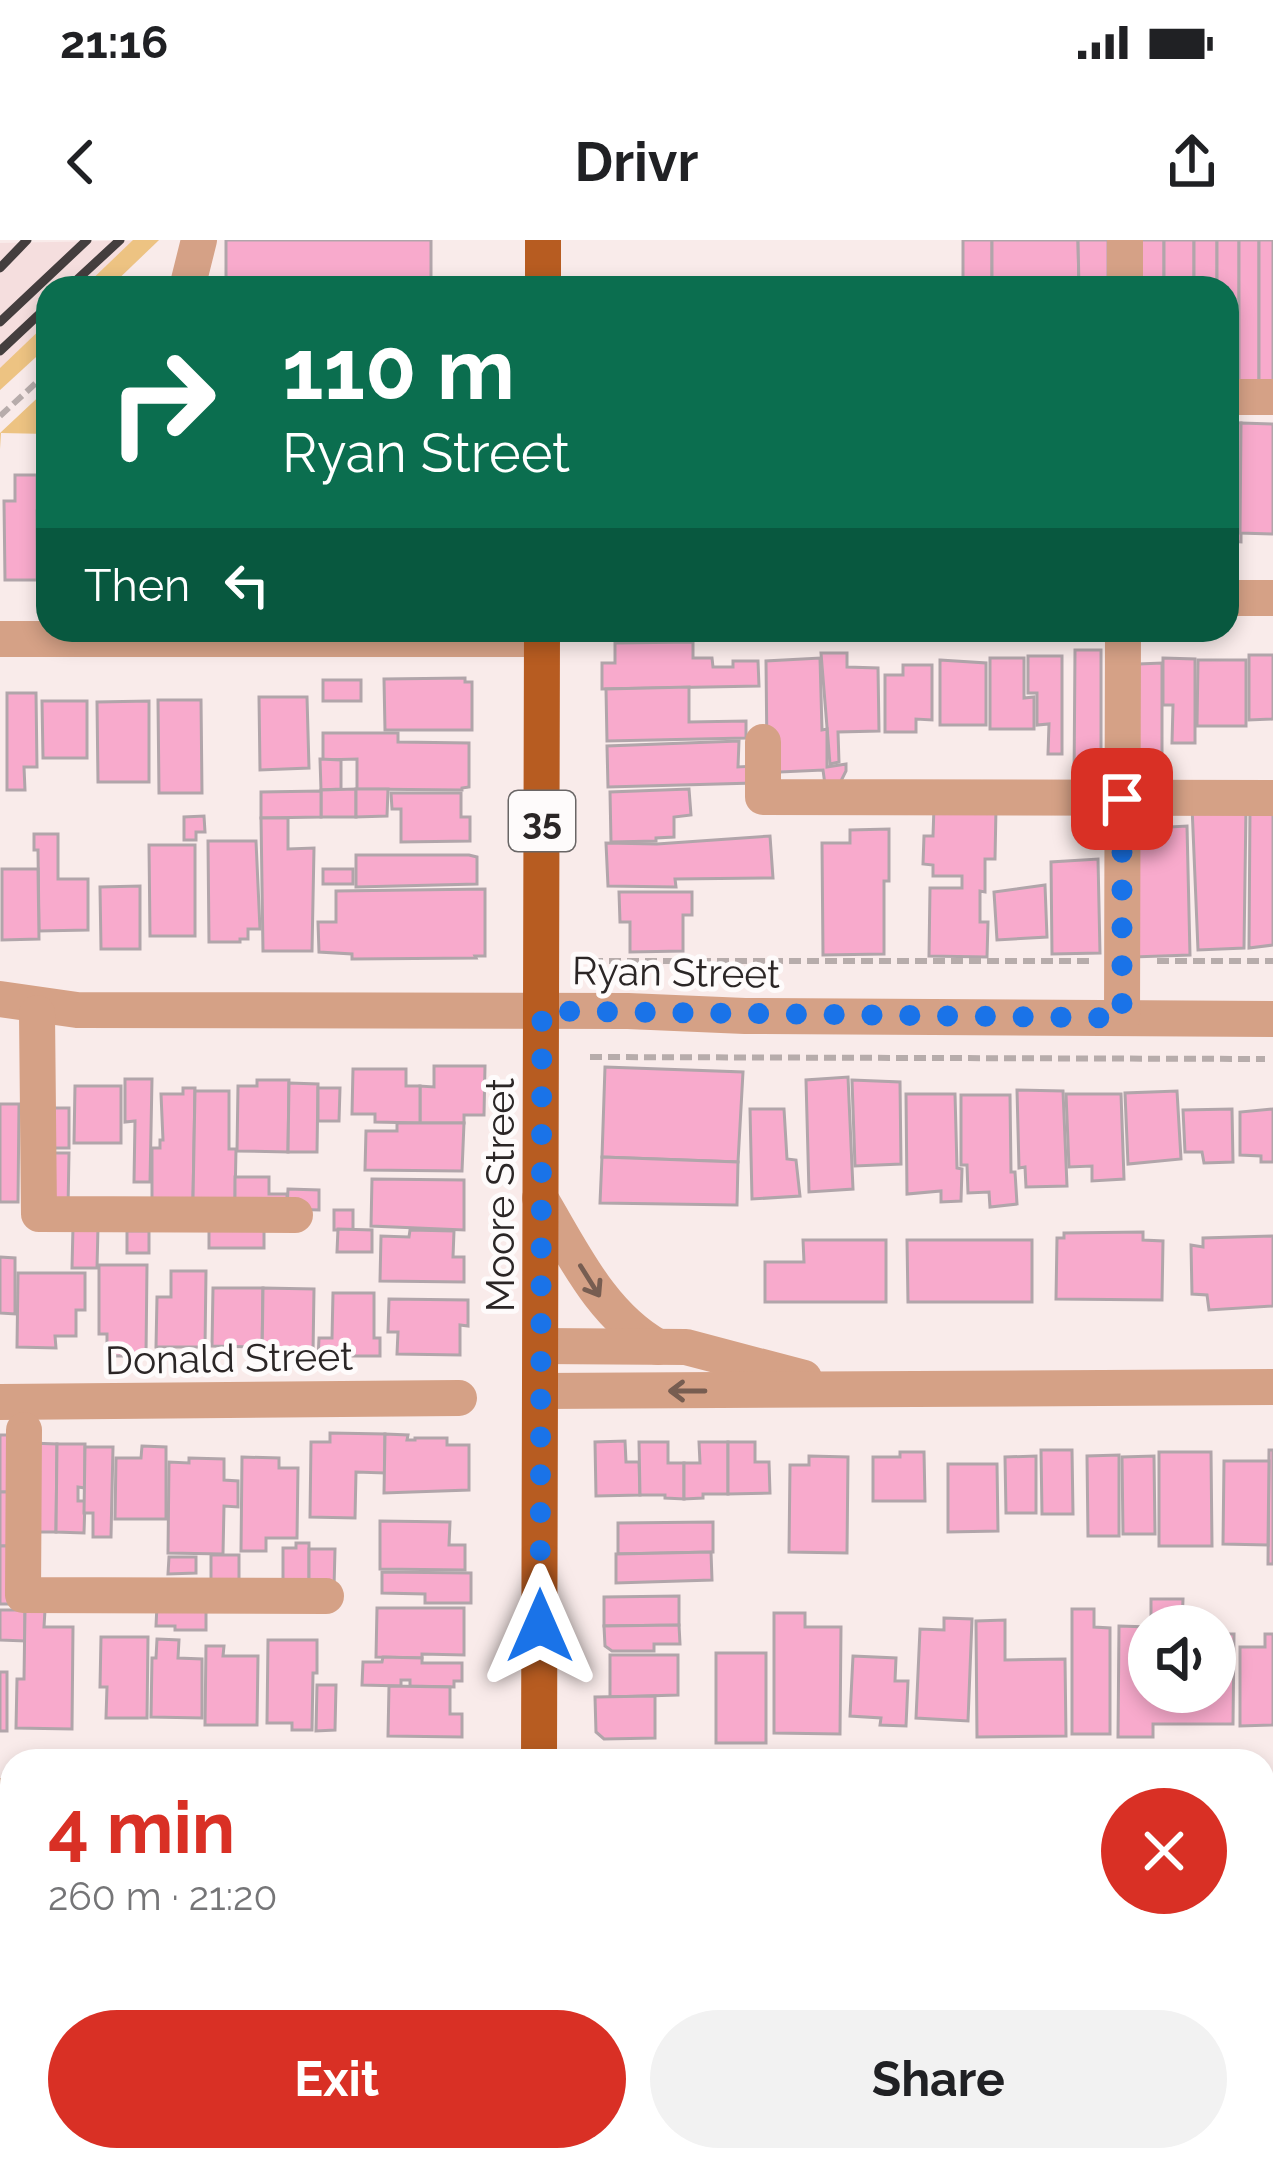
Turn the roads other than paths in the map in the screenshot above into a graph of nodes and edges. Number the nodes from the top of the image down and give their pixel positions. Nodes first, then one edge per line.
1 (199, 240) edge
2 (543, 240) edge
3 (1125, 240) edge
4 (190, 276) edge
5 (543, 276) edge
6 (1124, 276) edge
7 (1239, 397) edge
8 (1273, 397) edge
9 (1239, 598) edge
10 (1273, 598) edge
11 (36, 638) edge
12 (0, 639) edge
13 (542, 642) edge
14 (1123, 642) edge
15 (763, 742) dead end
16 (1122, 799) junction
17 (1273, 799) edge
18 (0, 999) edge
19 (77, 1010) junction
20 (542, 1011) junction
21 (37, 1013) junction
22 (1122, 1018) junction
23 (1273, 1019) edge
24 (0, 1020) edge
25 (540, 1198) junction
26 (295, 1214) dead end
27 (542, 1346) junction
28 (658, 1347) junction
29 (1273, 1388) edge
30 (846, 1390) junction
31 (541, 1391) junction
32 (458, 1398) dead end
33 (12, 1416) edge
34 (326, 1596) dead end
35 (539, 1749) edge

1 - 4 street
2 - 5 main road
3 - 6 street
7 - 8 street
9 - 10 street
11 - 12 street
13 - 20 main road, Moore Street / 35
14 - 16 street
15 - 16 street
16 - 17 street
16 - 22 street
18 - 19 street, Ryan Street
19 - 20 street, Ryan Street
19 - 21 street, Ryan Street
20 - 22 street, Ryan Street
20 - 25 main road, Moore Street / 35
21 - 24 street, Ryan Street
21 - 26 street
22 - 23 street, Ryan Street
25 - 27 main road, Moore Street / 35
25 -> 28 street
27 - 28 street
27 - 31 main road, Moore Street / 35
28 - 30 street
29 - 30 street
30 -> 31 street
31 - 35 main road, Moore Street / 35
32 - 33 street, Donald Street
33 - 34 street

